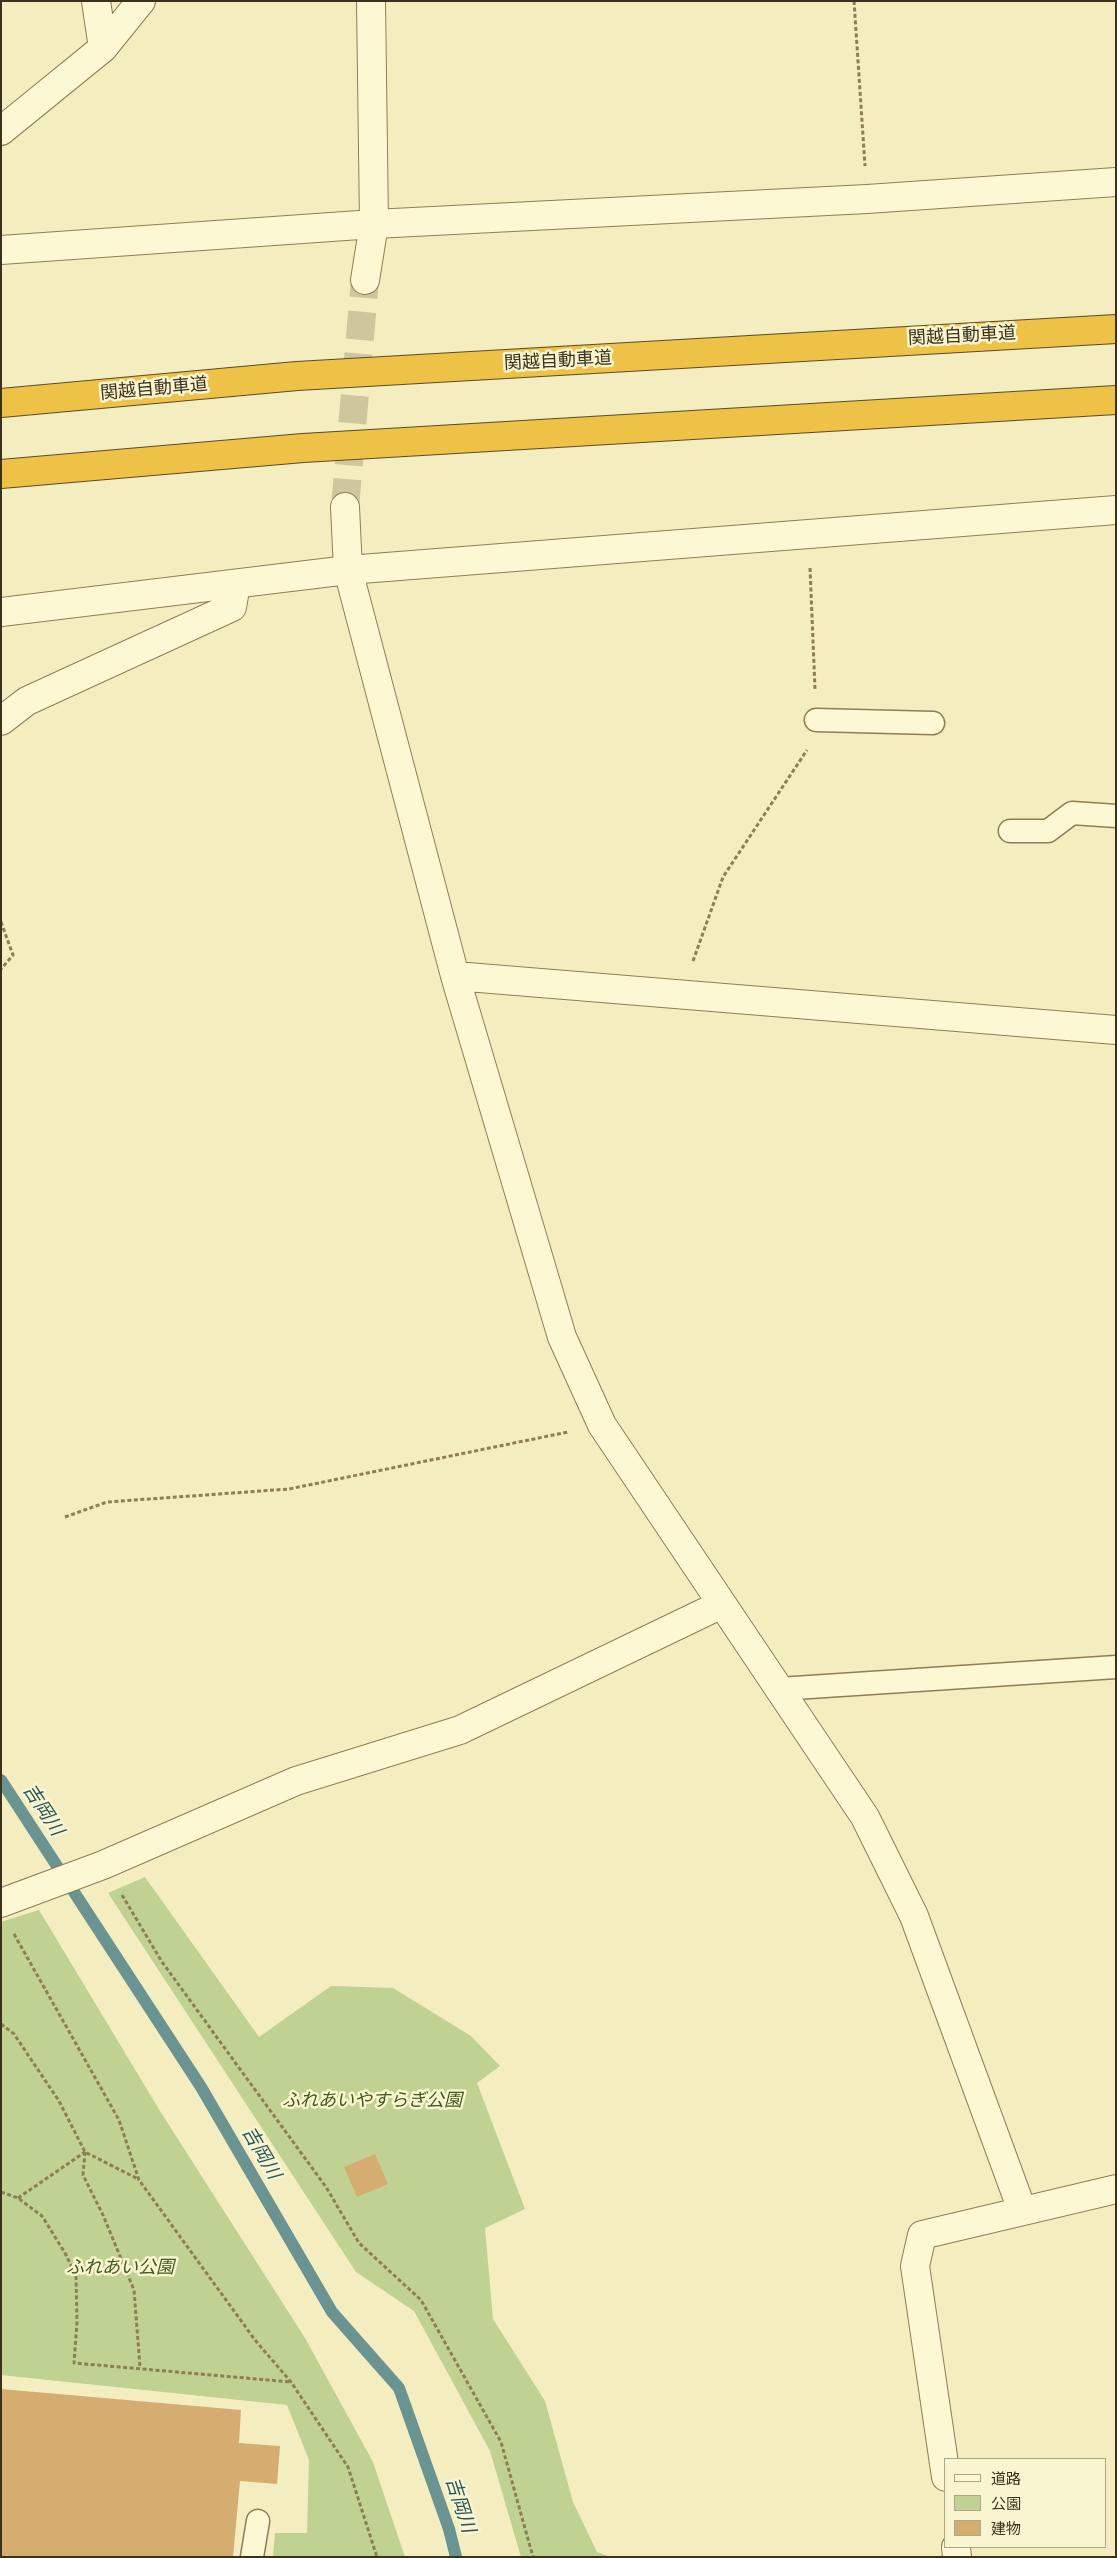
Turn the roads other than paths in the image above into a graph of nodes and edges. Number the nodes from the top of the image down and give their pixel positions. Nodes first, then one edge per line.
1 (96, 1) edge
2 (141, 1) edge
3 (371, 1) edge
4 (103, 48) junction
5 (1, 131) edge
6 (1116, 182) edge
7 (374, 224) junction
8 (1, 250) edge
9 (364, 280) tunnel mouth
10 (1116, 328) edge
11 (1116, 400) edge
12 (1, 403) edge
13 (1, 474) edge
14 (345, 507) tunnel mouth
15 (1116, 510) edge
16 (348, 570) junction
17 (236, 584) junction
18 (1, 612) edge
19 (816, 720) road end
20 (1, 721) edge
21 (932, 723) dead end
22 (1116, 816) edge
23 (1010, 830) dead end
24 (455, 976) junction
25 (1116, 1030) edge
26 (722, 1604) junction
27 (1116, 1667) edge
28 (779, 1689) junction
29 (6, 1901) edge
30 (1116, 2189) edge
31 (1022, 2210) junction
32 (944, 2463) edge
33 (258, 2521) dead end
34 (252, 2557) edge

1 - 4 street
2 - 4 street
3 - 7 street
4 - 5 street
6 - 7 street
7 - 8 street
7 - 9 street
10 - 12 highway, 関越自動車道
11 - 13 highway
14 - 16 street
15 - 16 street
16 - 17 street
16 - 24 street
17 - 18 street
17 - 20 street
19 - 21 lane
22 - 23 lane
24 - 25 street
24 - 26 street
26 - 28 street
26 - 29 street
27 - 28 lane
28 - 31 street
30 - 31 street
31 - 32 street
33 - 34 lane

